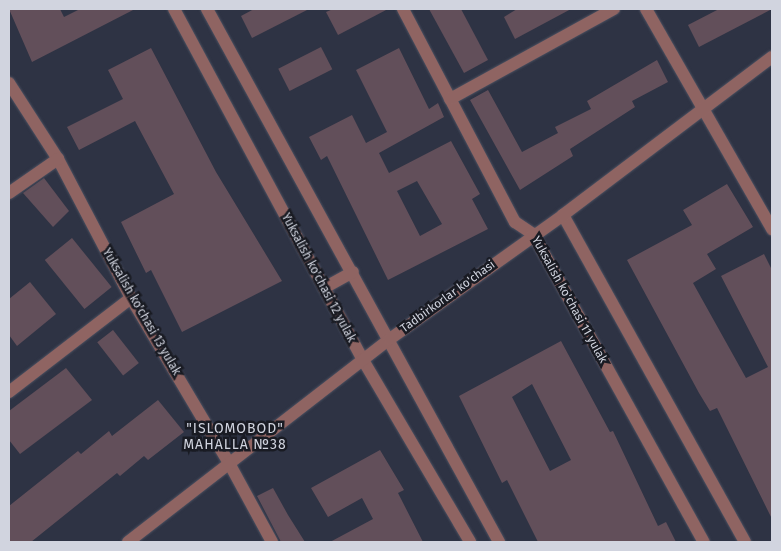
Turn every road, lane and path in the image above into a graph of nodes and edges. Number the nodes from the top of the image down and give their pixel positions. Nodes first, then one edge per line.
1 (174, 9) edge
2 (207, 9) edge
3 (402, 9) edge
4 (614, 9) edge
5 (646, 9) edge
6 (772, 57) edge
7 (9, 83) edge
8 (450, 99) junction
9 (704, 109) junction
10 (58, 159) junction
11 (9, 193) edge
12 (563, 215) junction
13 (772, 229) edge
14 (533, 234) junction
15 (353, 272) junction
16 (324, 288) junction
17 (131, 298) junction
18 (390, 339) junction
19 (363, 360) junction
20 (9, 392) edge
21 (229, 463) junction
22 (128, 542) edge
23 (272, 542) edge
24 (470, 542) edge
25 (499, 542) edge
26 (704, 542) edge
27 (745, 542) edge

1 - 16 street, Yuksalish ko'chasi 12 yulak
2 - 15 street
3 - 8 street, Yuksalish ko'chasi 11 yulak
4 - 8 street
5 - 9 street
6 - 9 street, Tadbirkorlar ko'chasi
7 - 10 street, Yuksalish ko'chasi 13 yulak
8 - 14 street, Yuksalish ko'chasi 11 yulak
9 - 12 street, Tadbirkorlar ko'chasi
9 - 13 street
10 - 11 street
10 - 17 street, Yuksalish ko'chasi 13 yulak
12 - 14 street, Tadbirkorlar ko'chasi
12 - 27 street
14 - 18 street, Tadbirkorlar ko'chasi
14 - 26 street, Yuksalish ko'chasi 11 yulak
15 - 16 street
15 - 18 street
16 - 19 street, Yuksalish ko'chasi 12 yulak
17 - 20 street
17 - 21 street, Yuksalish ko'chasi 13 yulak
18 - 19 street, Tadbirkorlar ko'chasi
18 - 25 street
19 - 21 street, Tadbirkorlar ko'chasi
19 - 24 street, Yuksalish ko'chasi 12 yulak
21 - 22 street, Tadbirkorlar ko'chasi
21 - 23 street, Yuksalish ko'chasi 13 yulak

